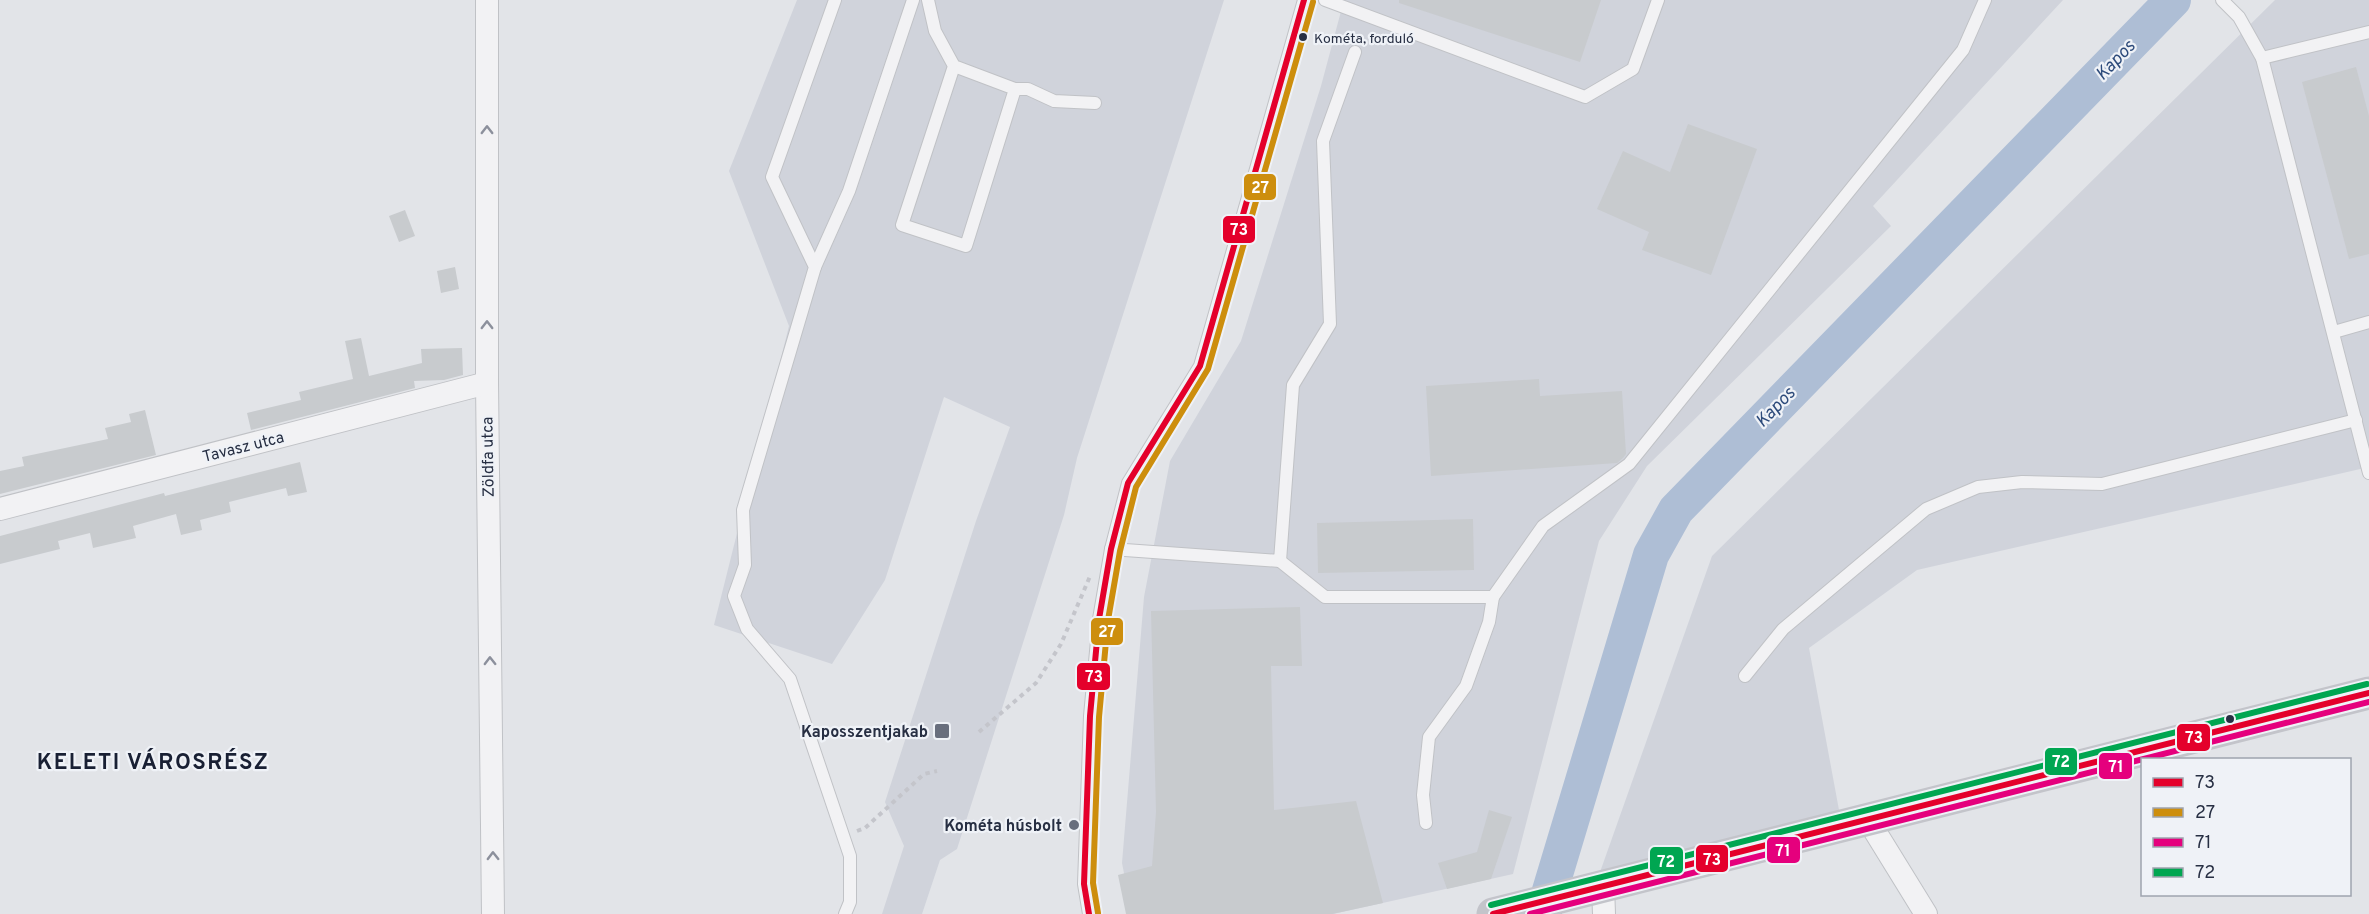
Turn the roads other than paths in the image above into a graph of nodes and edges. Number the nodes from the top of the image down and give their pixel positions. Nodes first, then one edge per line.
1 (487, 0) edge
2 (835, 0) edge
3 (914, 0) edge
4 (928, 0) edge
5 (1304, 0) edge
6 (1325, 0) edge
7 (1658, 0) edge
8 (1985, 0) edge
9 (2222, 0) edge
10 (2369, 32) edge
11 (1355, 52) dead end
12 (2262, 58) junction
13 (954, 66) junction
14 (1015, 89) junction
15 (1095, 103) dead end
16 (815, 267) junction
17 (2369, 322) edge
18 (2334, 332) junction
19 (487, 384) junction
20 (2356, 420) junction
21 (2369, 473) edge
22 (0, 509) edge
23 (1111, 549) junction
24 (1280, 561) junction
25 (1493, 597) junction
26 (1746, 676) dead end
27 (2369, 693) edge
28 (1868, 820) junction
29 (1426, 823) dead end
30 (1596, 897) edge
31 (493, 914) edge
32 (845, 914) edge
33 (1089, 914) edge
34 (1494, 914) edge
35 (1926, 914) edge

19 -> 1 street, Zöldfa utca
2 - 16 lane
3 - 16 lane
4 - 13 lane
5 - 23 lane
6 - 7 lane
8 - 25 lane
9 - 12 lane
10 - 12 lane
11 - 24 lane
12 - 18 lane
13 - 14 lane
13 - 14 lane
14 - 15 lane
16 - 32 lane
17 - 18 lane
18 - 20 lane
19 - 22 street, Tavasz utca
31 -> 19 street, Zöldfa utca
20 - 21 lane
20 - 26 lane
23 - 24 lane
23 - 33 lane
24 - 25 lane
25 - 29 lane
27 - 28 street
28 - 30 street
28 - 35 street
30 - 34 street

